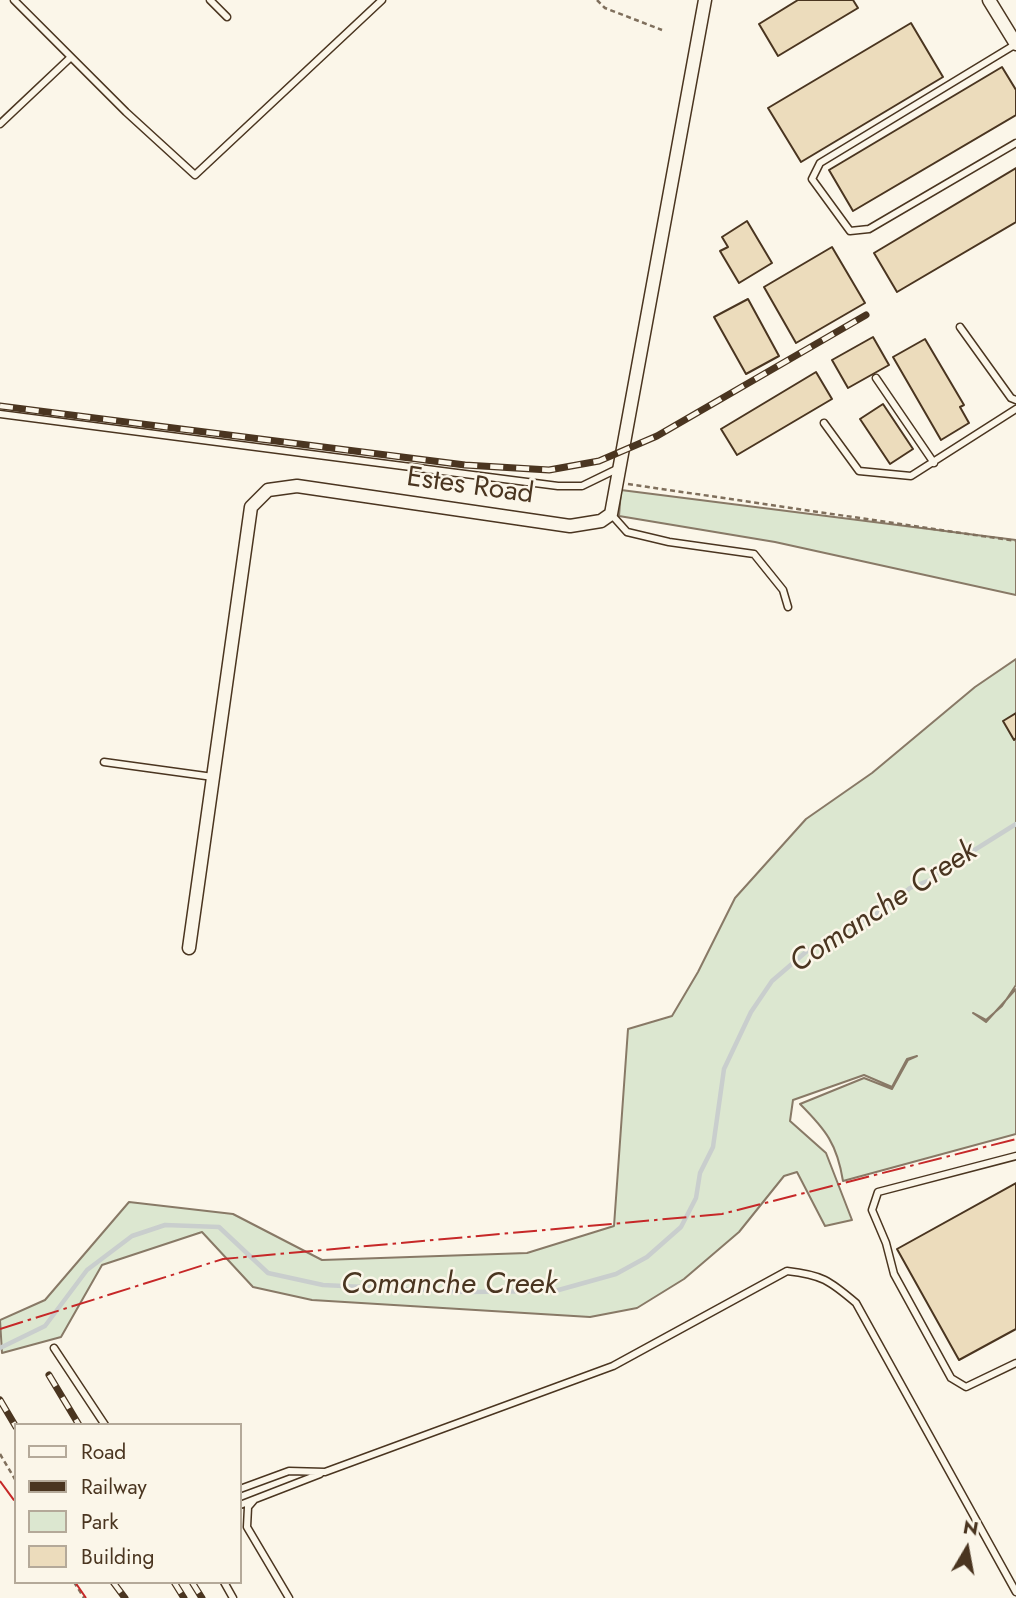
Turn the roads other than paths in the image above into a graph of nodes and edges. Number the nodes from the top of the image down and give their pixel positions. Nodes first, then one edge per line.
1 (14, 0) edge
2 (210, 0) edge
3 (382, 0) edge
4 (705, 0) edge
5 (989, 0) edge
6 (227, 17) dead end
7 (1016, 44) edge
8 (71, 57) junction
9 (0, 124) edge
10 (1016, 143) edge
11 (960, 327) dead end
12 (876, 378) dead end
13 (1016, 400) edge
14 (1016, 409) edge
15 (0, 414) edge
16 (824, 423) dead end
17 (934, 463) junction
18 (621, 467) junction
19 (611, 514) junction
20 (789, 607) dead end
21 (104, 762) dead end
22 (214, 777) junction
23 (189, 948) dead end
24 (1016, 1156) edge
25 (54, 1348) dead end
26 (1016, 1363) edge
27 (104, 1423) edge
28 (325, 1472) junction
29 (242, 1488) edge
30 (254, 1500) junction
31 (242, 1504) edge
32 (1016, 1592) edge
33 (289, 1598) edge

1 - 8 lane
2 - 6 lane
3 - 8 lane
4 - 18 street
5 - 7 street
7 - 10 lane
8 - 9 lane
11 - 13 lane
12 - 17 lane
14 - 17 lane
15 - 18 lane
16 - 17 lane
18 - 19 street
19 - 20 lane
19 - 22 street, Estes Road
21 - 22 lane
22 - 23 street, Estes Road
24 - 26 lane
25 - 27 lane
28 - 29 lane
28 - 30 lane
28 - 32 lane
30 - 31 lane
30 - 33 lane

